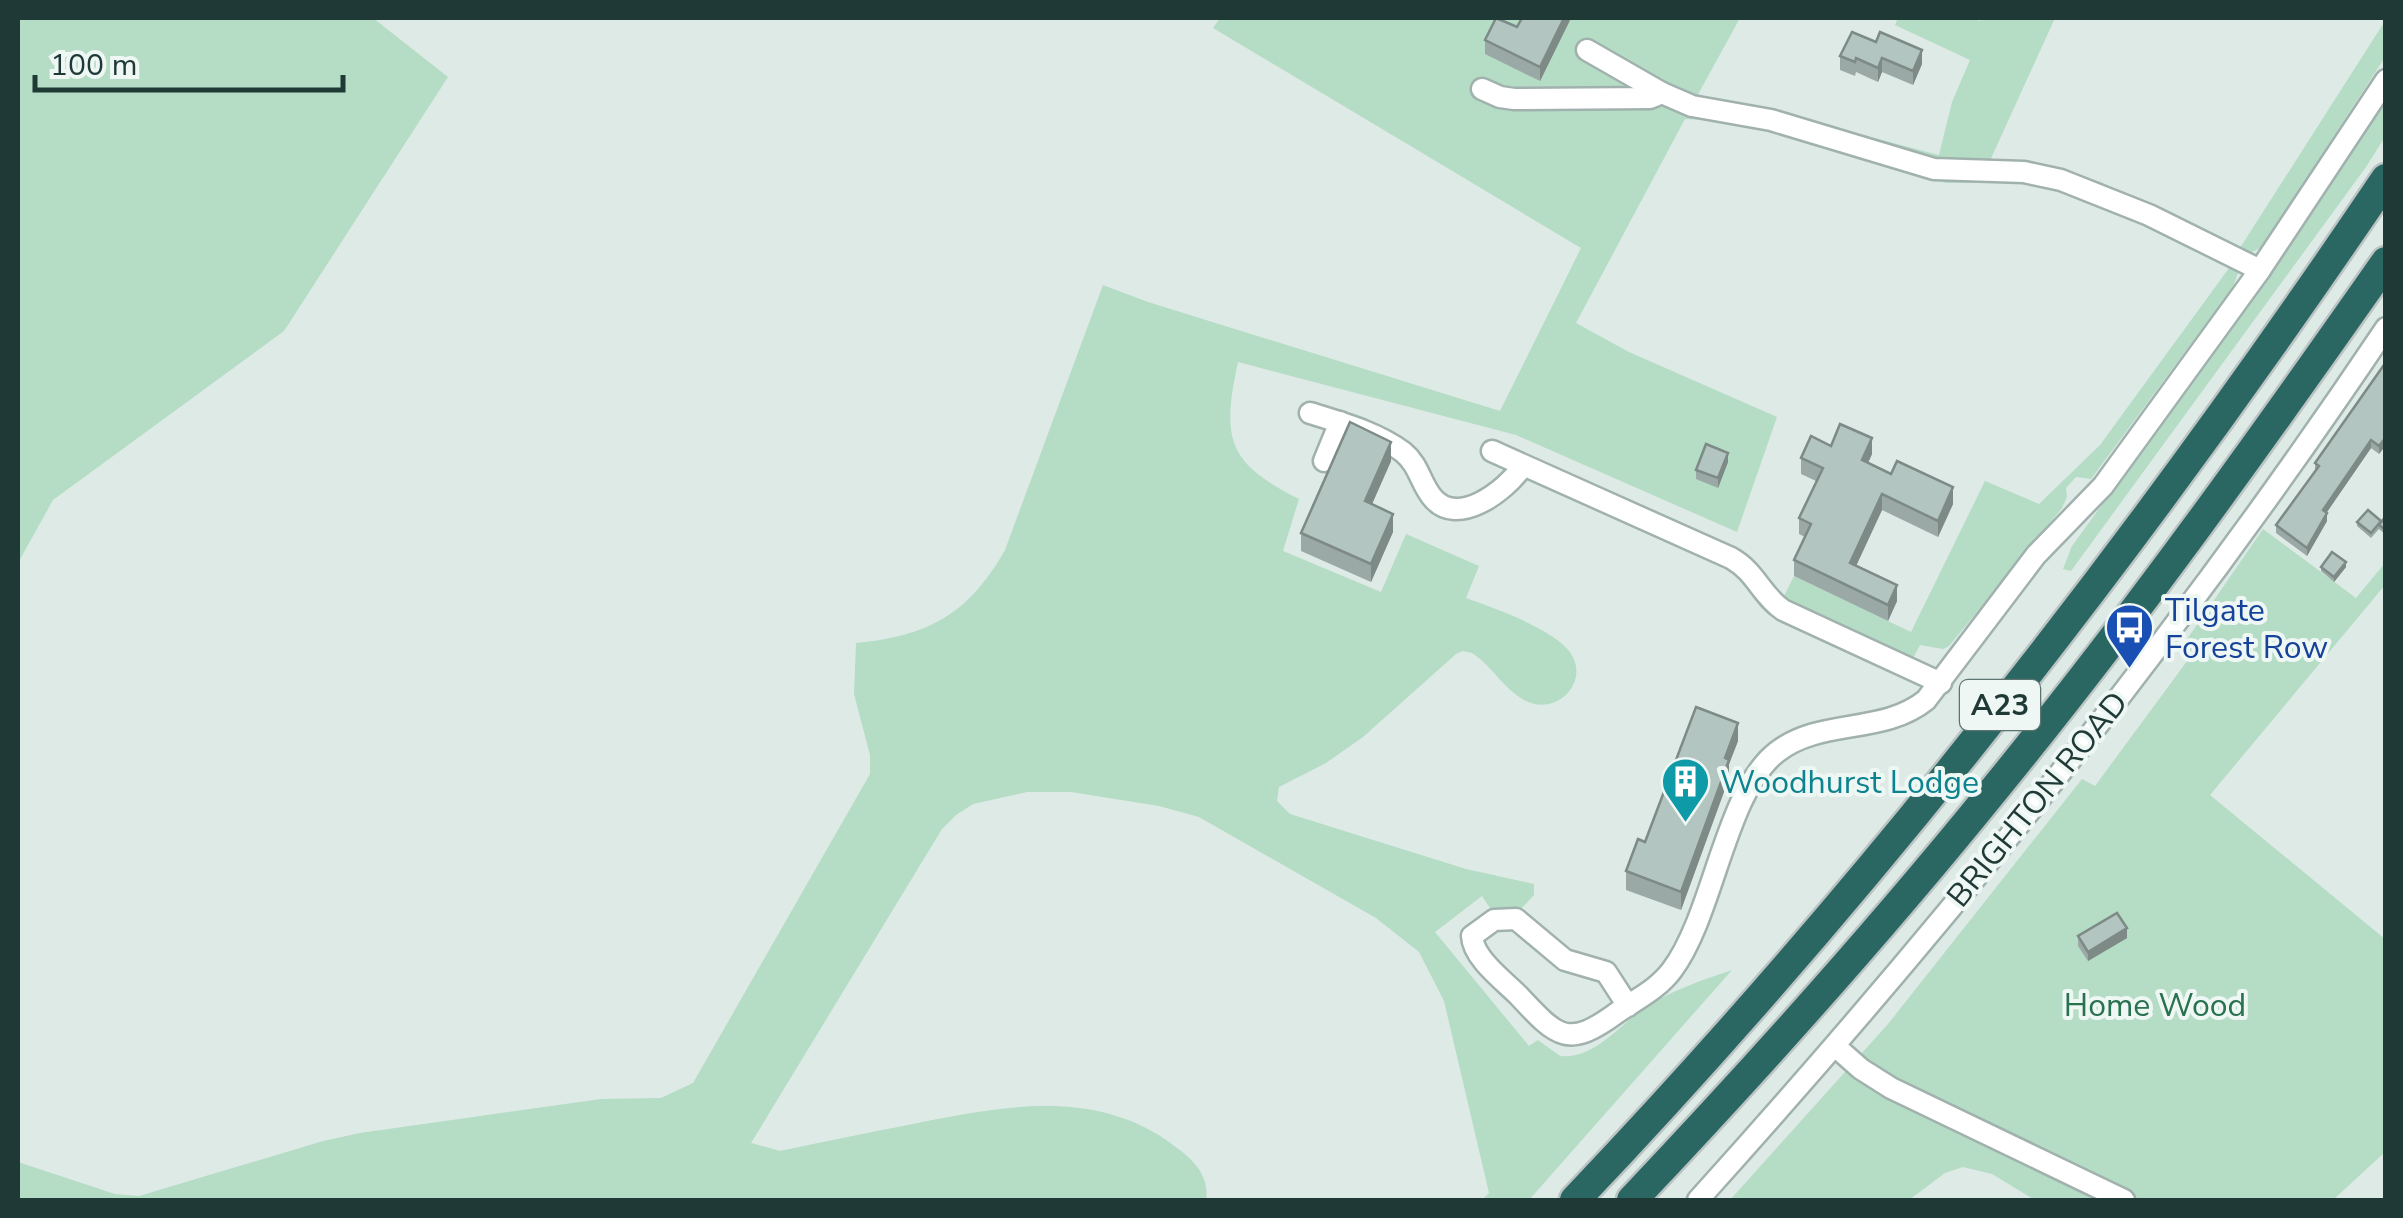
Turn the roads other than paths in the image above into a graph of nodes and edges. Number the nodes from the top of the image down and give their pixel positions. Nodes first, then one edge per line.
1 (1587, 50) dead end
2 (2386, 80) edge
3 (1482, 89) dead end
4 (1662, 94) junction
5 (2386, 180) edge
6 (2386, 262) edge
7 (2260, 270) junction
8 (2386, 328) edge
9 (1310, 413) dead end
10 (1340, 422) junction
11 (1492, 451) dead end
12 (1324, 461) dead end
13 (1522, 466) junction
14 (1941, 682) junction
15 (1628, 1006) junction
16 (1836, 1047) junction
17 (1576, 1200) edge
18 (1635, 1200) edge
19 (1698, 1200) edge
20 (2124, 1200) edge

1 - 4 street
2 - 7 street
3 - 4 street
4 - 7 street
5 - 17 highway, A23
6 - 18 highway, A23
7 - 14 street
8 - 16 street, BRIGHTON ROAD
9 - 10 street
10 - 12 street
10 - 13 street
11 - 13 street
13 - 14 street
14 - 15 street
15 - 15 street
16 - 19 street, BRIGHTON ROAD
16 - 20 street

